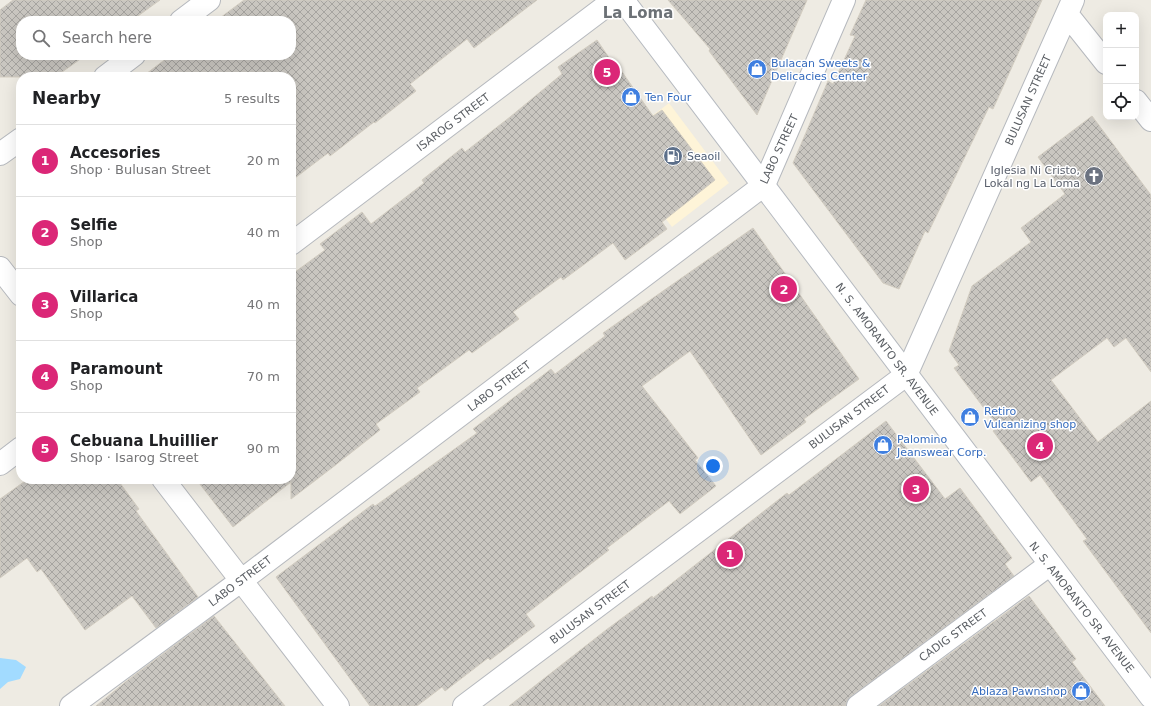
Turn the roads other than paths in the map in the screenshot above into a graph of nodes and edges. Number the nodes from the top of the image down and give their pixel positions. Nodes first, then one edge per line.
1 (209, 0) edge
2 (614, 0) edge
3 (623, 0) edge
4 (844, 0) edge
5 (1070, 7) edge
6 (188, 16) edge
7 (1103, 58) edge
8 (127, 60) edge
9 (112, 72) edge
10 (1139, 105) edge
11 (1151, 120) edge
12 (16, 143) edge
13 (0, 154) edge
14 (764, 185) junction
15 (296, 240) edge
16 (0, 268) edge
17 (16, 289) edge
18 (906, 375) junction
19 (16, 452) edge
20 (0, 464) edge
21 (167, 484) edge
22 (1049, 565) junction
23 (242, 580) junction
24 (1151, 697) edge
25 (71, 706) edge
26 (338, 706) edge
27 (464, 706) edge
28 (858, 706) edge

1 - 6 street
2 - 15 street, ISAROG STREET
3 - 14 street, N. S. AMORANTO SR. AVENUE
4 - 14 street, LABO STREET
5 - 7 street
5 - 18 street, BULUSAN STREET
8 - 9 street
10 - 11 street
12 - 13 street
14 - 18 street, N. S. AMORANTO SR. AVENUE
14 - 23 street, LABO STREET
16 - 17 street
18 - 22 street, N. S. AMORANTO SR. AVENUE
18 - 27 street, BULUSAN STREET
19 - 20 street
21 - 23 street
22 - 24 street, N. S. AMORANTO SR. AVENUE
22 - 28 street, CADIG STREET
23 - 25 street, LABO STREET
23 - 26 street

